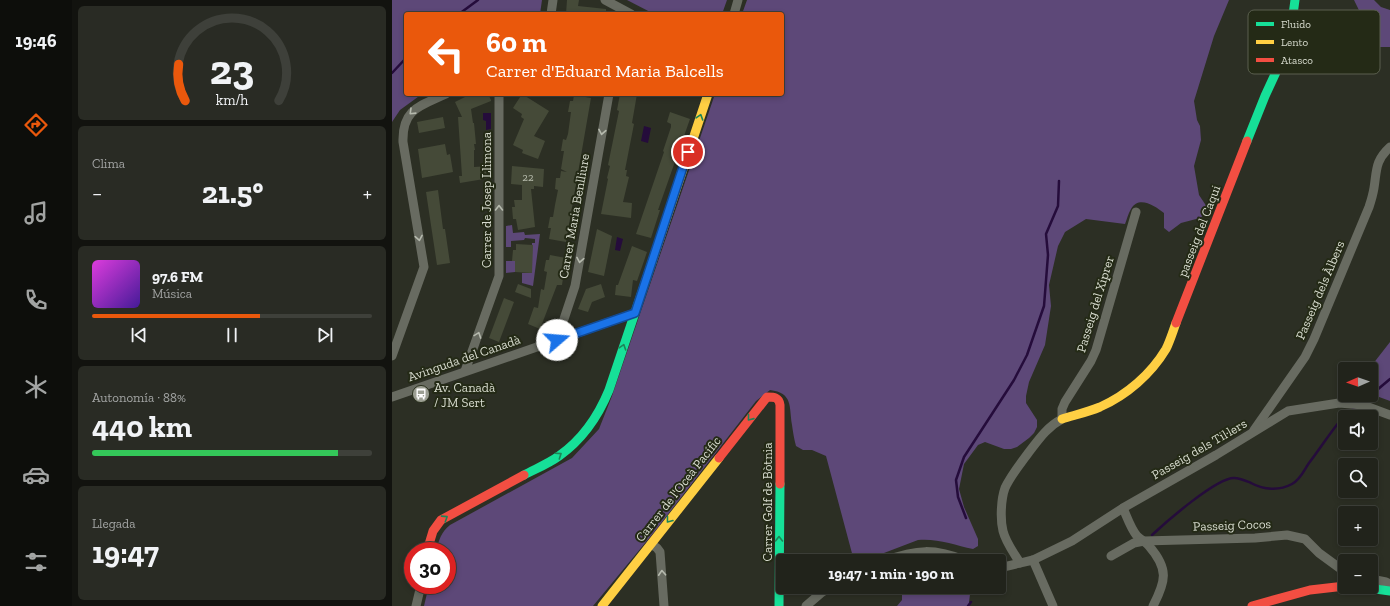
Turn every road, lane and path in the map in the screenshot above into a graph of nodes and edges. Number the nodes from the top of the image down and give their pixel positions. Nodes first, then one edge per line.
1 (553, 0) edge
2 (605, 0) edge
3 (738, 0) edge
4 (1295, 0) edge
5 (1294, 10) edge
6 (551, 12) edge
7 (624, 12) edge
8 (735, 12) edge
9 (1276, 74) edge
10 (442, 96) edge
11 (499, 96) edge
12 (609, 96) edge
13 (707, 96) edge
14 (1390, 147) edge
15 (1136, 212) dead end
16 (635, 313) junction
17 (557, 340) junction
18 (393, 352) edge
19 (464, 371) junction
20 (392, 397) edge
21 (778, 399) joint
22 (1390, 415) edge
23 (1062, 419) junction
24 (1252, 433) junction
25 (1123, 508) junction
26 (1144, 541) junction
27 (429, 542) edge
28 (651, 544) junction
29 (907, 554) edge
30 (946, 554) edge
31 (1111, 556) dead end
32 (1033, 560) junction
33 (1020, 563) junction
34 (1006, 566) edge
35 (1338, 567) edge
36 (1378, 580) edge
37 (1390, 584) edge
38 (1338, 586) edge
39 (1378, 589) edge
40 (1390, 591) edge
41 (418, 594) edge
42 (820, 594) edge
43 (416, 606) edge
44 (602, 606) edge
45 (664, 606) edge
46 (779, 606) edge
47 (806, 606) edge
48 (1053, 606) edge
49 (1153, 606) edge
50 (1252, 606) edge

1 - 6 street
2 - 7 street
3 - 8 street
4 - 5 street, passeig del Caqui
9 - 23 street, passeig del Caqui
10 -> 18 street
19 -> 11 street, Carrer de Josep Llimona
12 -> 17 street, Carrer Maria Benlliure
16 -> 13 street
14 - 24 street, Passeig dels Àlbers
15 - 23 street, Passeig del Xiprer
16 - 17 street, Avinguda del Canadà
27 -> 16 street
17 - 19 street, Avinguda del Canadà
19 - 20 street, Avinguda del Canadà
21 -> 28 street, Carrer de l'Oceà Pacífic
46 -> 21 street, Carrer Golf de Bòtnia
22 - 24 street, Passeig dels Til·lers
23 - 33 street
24 - 25 street, Passeig dels Til·lers
25 - 26 street
25 - 32 street, Passeig dels Til·lers
26 - 31 street, Passeig Cocos
26 - 35 street, Passeig Cocos
26 - 49 street
28 - 44 street, Carrer de l'Oceà Pacífic
45 -> 28 street
29 - 30 street
32 - 33 street, Passeig dels Til·lers
32 - 48 street
33 - 34 street, Passeig dels Til·lers
36 - 37 street
38 - 50 street
39 - 40 street
41 - 43 street
42 - 47 street

